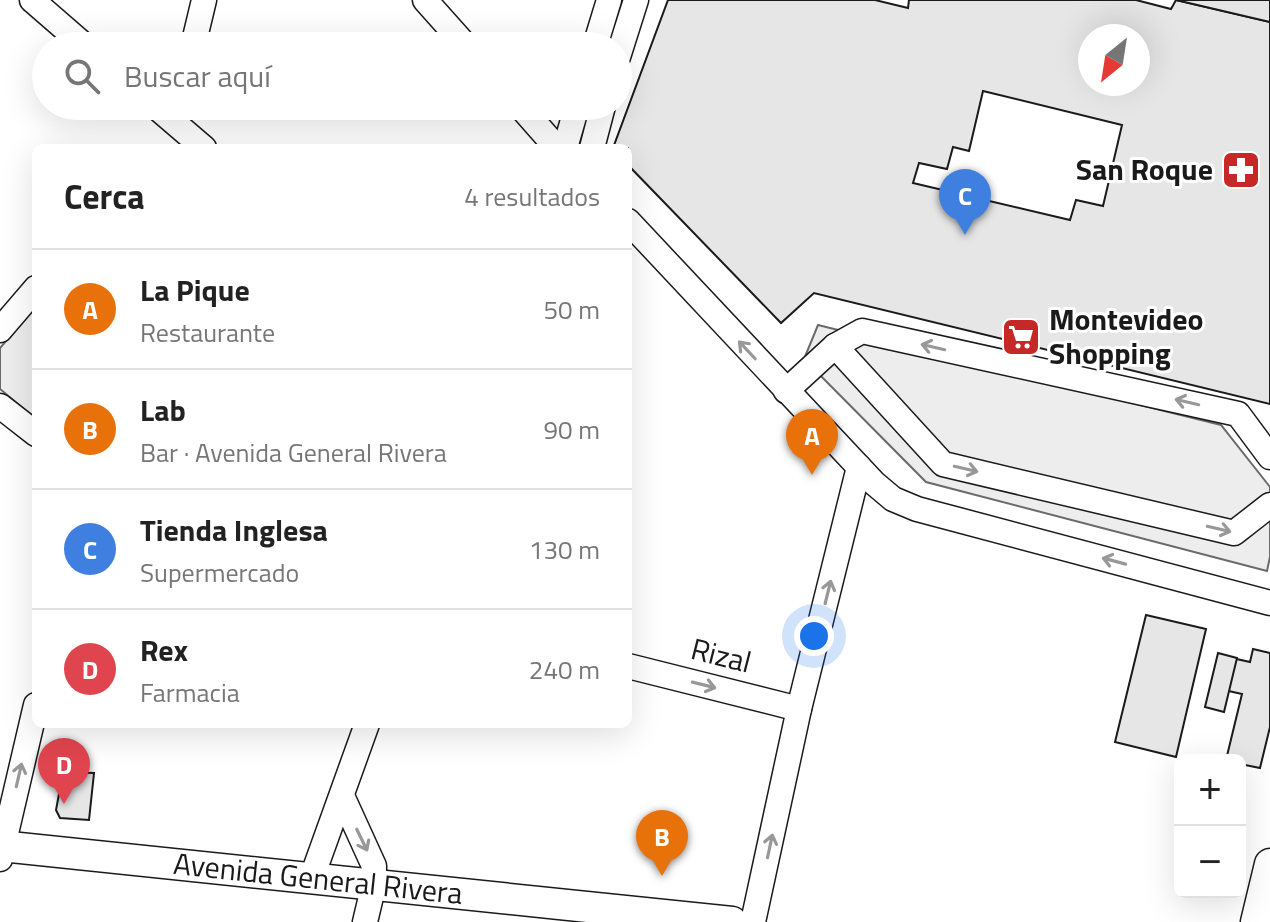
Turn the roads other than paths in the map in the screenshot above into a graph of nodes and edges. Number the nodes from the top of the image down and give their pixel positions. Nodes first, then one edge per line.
1 (32, 0) edge
2 (204, 0) edge
3 (425, 0) edge
4 (609, 0) edge
5 (636, 0) edge
6 (69, 32) edge
7 (196, 32) edge
8 (454, 32) edge
9 (599, 32) edge
10 (626, 32) edge
11 (175, 120) edge
12 (181, 120) edge
13 (532, 120) edge
14 (573, 120) edge
15 (599, 120) edge
16 (169, 144) edge
17 (201, 144) edge
18 (553, 144) edge
19 (566, 144) edge
20 (593, 144) edge
21 (632, 225) edge
22 (32, 293) edge
23 (0, 330) edge
24 (835, 346) junction
25 (786, 391) junction
26 (0, 406) edge
27 (1221, 410) junction
28 (32, 431) edge
29 (1270, 457) edge
30 (859, 467) junction
31 (1270, 469) edge
32 (1270, 505) edge
33 (1270, 603) edge
34 (632, 667) edge
35 (799, 709) junction
36 (32, 722) edge
37 (366, 728) edge
38 (343, 798) junction
39 (1, 850) edge
40 (1270, 864) edge
41 (312, 877) junction
42 (374, 884) junction
43 (365, 922) edge
44 (732, 922) edge
45 (753, 922) edge
46 (1256, 922) edge

1 - 6 street
2 - 7 street
3 - 8 street
4 - 9 street
5 - 10 street
11 - 16 street
12 - 17 street
13 - 18 street
14 - 19 street
15 - 20 street
25 -> 21 street
22 - 23 street
24 - 25 street
27 -> 24 street
24 -> 32 street
25 - 30 street
26 - 28 street
27 - 29 street
27 - 31 street
33 -> 30 street
35 -> 30 street
34 -> 35 street, Rizal
45 -> 35 street
39 -> 36 street
37 - 38 street
38 - 41 street
38 -> 42 street
39 - 41 main road, Avenida General Rivera
40 - 46 main road
41 - 42 main road, Avenida General Rivera
42 - 43 street
42 - 44 main road, Avenida General Rivera

